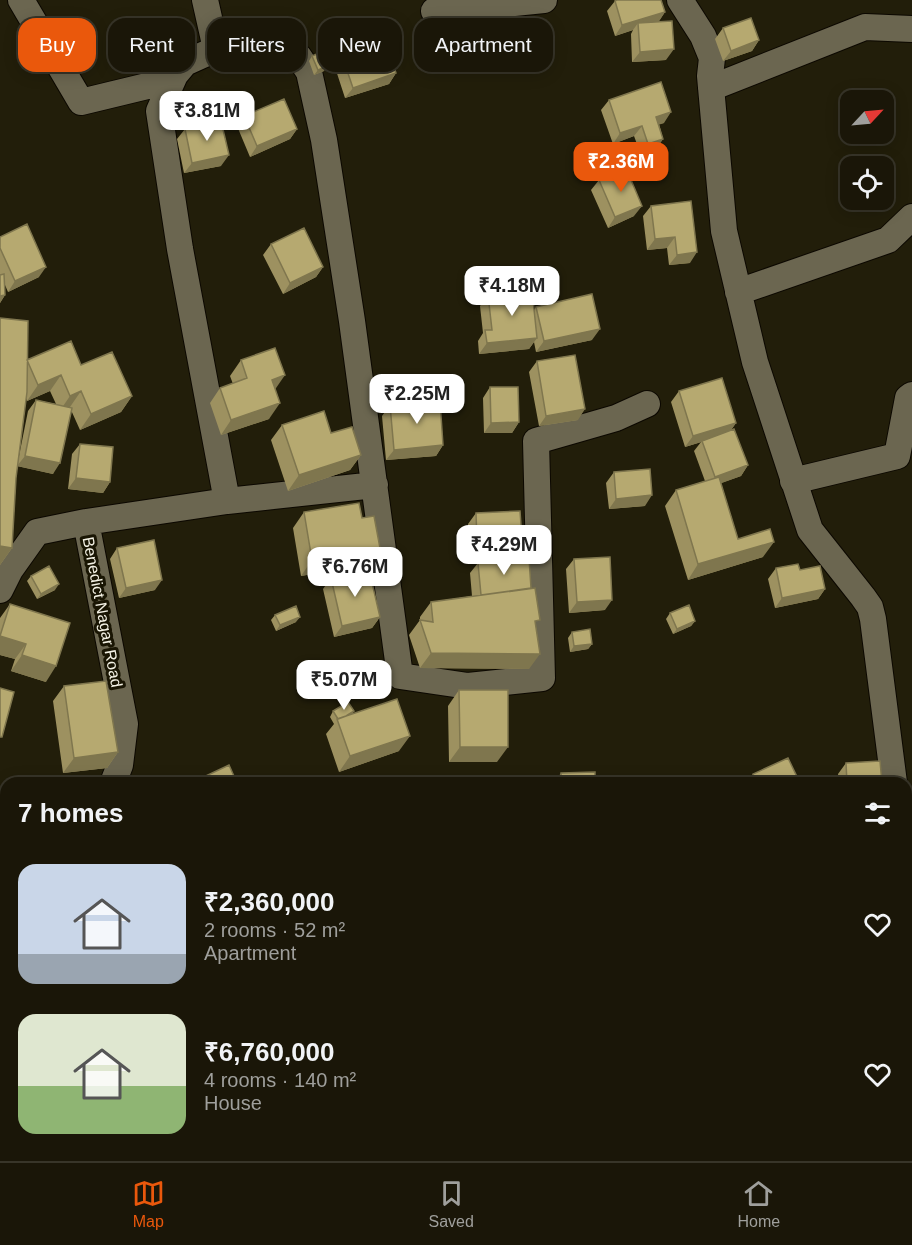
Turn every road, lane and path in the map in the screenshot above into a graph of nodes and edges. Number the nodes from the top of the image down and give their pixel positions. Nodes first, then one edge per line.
1 (21, 0) edge
2 (206, 0) edge
3 (544, 0) edge
4 (680, 0) edge
5 (434, 11) dead end
6 (210, 18) edge
7 (912, 29) edge
8 (207, 53) edge
9 (306, 68) edge
10 (172, 80) junction
11 (711, 88) junction
12 (912, 217) edge
13 (738, 292) junction
14 (912, 395) edge
15 (647, 404) dead end
16 (794, 482) junction
17 (375, 485) junction
18 (227, 501) junction
19 (86, 522) junction
20 (0, 590) edge
21 (115, 777) edge
22 (893, 777) edge

1 - 10 street
2 - 6 street
3 - 5 street
4 - 11 street
7 - 11 street
8 - 10 street
9 - 17 street
10 - 18 street
11 - 13 street
12 - 13 street
13 - 16 street
14 - 16 street
15 - 17 street
16 - 22 street
17 - 18 street
18 - 19 street
19 - 20 street, Benedict Nagar Road
19 - 21 street, Benedict Nagar Road

